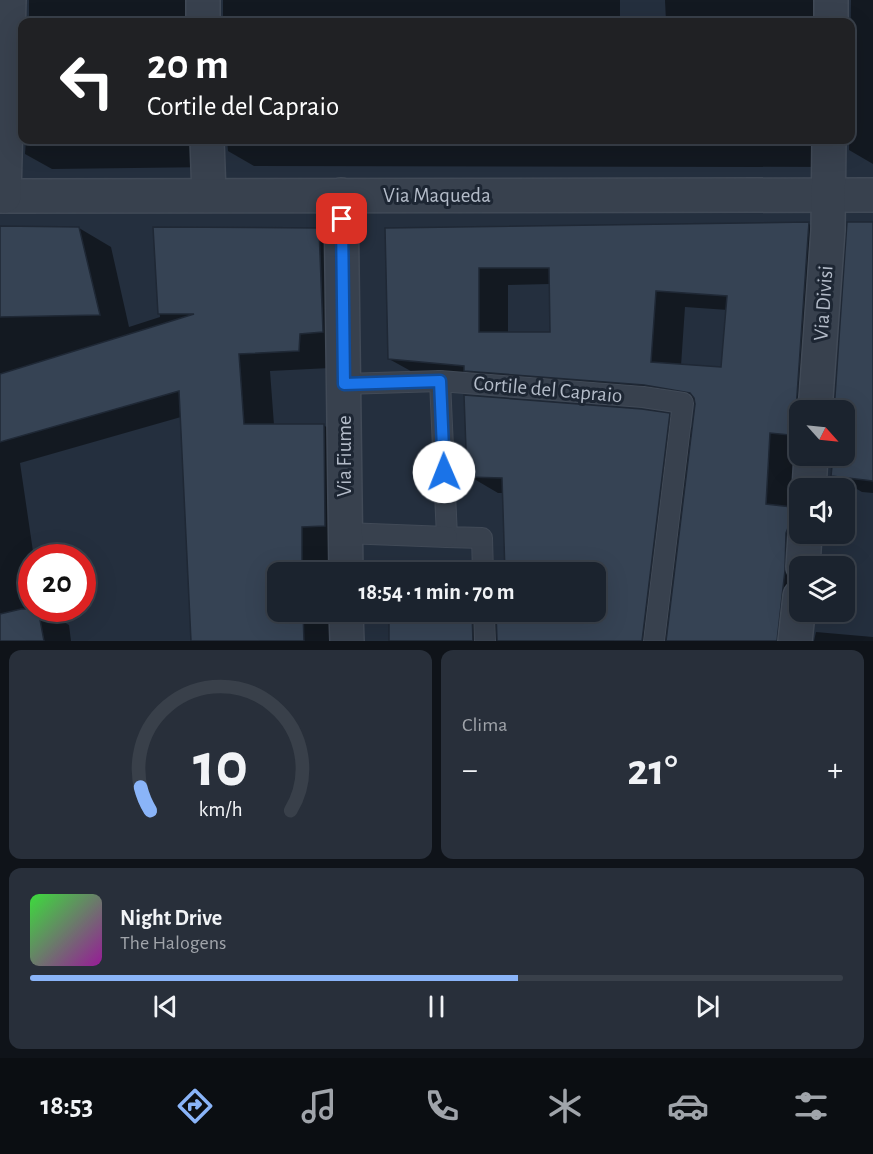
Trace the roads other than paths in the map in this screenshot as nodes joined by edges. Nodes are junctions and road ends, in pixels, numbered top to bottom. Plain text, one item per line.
1 (9, 0) edge
2 (203, 0) edge
3 (831, 0) edge
4 (203, 18) edge
5 (831, 18) edge
6 (207, 144) edge
7 (829, 144) edge
8 (209, 195) junction
9 (341, 195) junction
10 (827, 195) junction
11 (873, 195) edge
12 (2, 196) edge
13 (440, 381) junction
14 (344, 384) junction
15 (816, 400) edge
16 (345, 532) junction
17 (447, 537) junction
18 (346, 562) edge
19 (483, 562) edge
20 (346, 622) edge
21 (484, 622) edge
22 (797, 622) edge
23 (346, 641) edge
24 (485, 641) edge
25 (654, 641) edge
26 (795, 641) edge

1 - 12 street
2 - 4 street
3 - 5 street
6 - 8 street
7 - 10 street, Via Divisi
8 - 9 street, Via Maqueda
8 - 12 street, Via Maqueda
9 - 10 street, Via Maqueda
9 - 14 street, Via Fiume
10 - 11 street, Via Maqueda
10 - 15 street, Via Divisi
13 - 14 lane, Cortile del Capraio
13 - 17 lane
13 - 25 lane, Cortile del Capraio
14 - 16 street, Via Fiume
16 - 17 lane
16 - 18 street, Via Fiume
17 - 19 lane
20 - 23 street
21 - 24 lane
22 - 26 street

